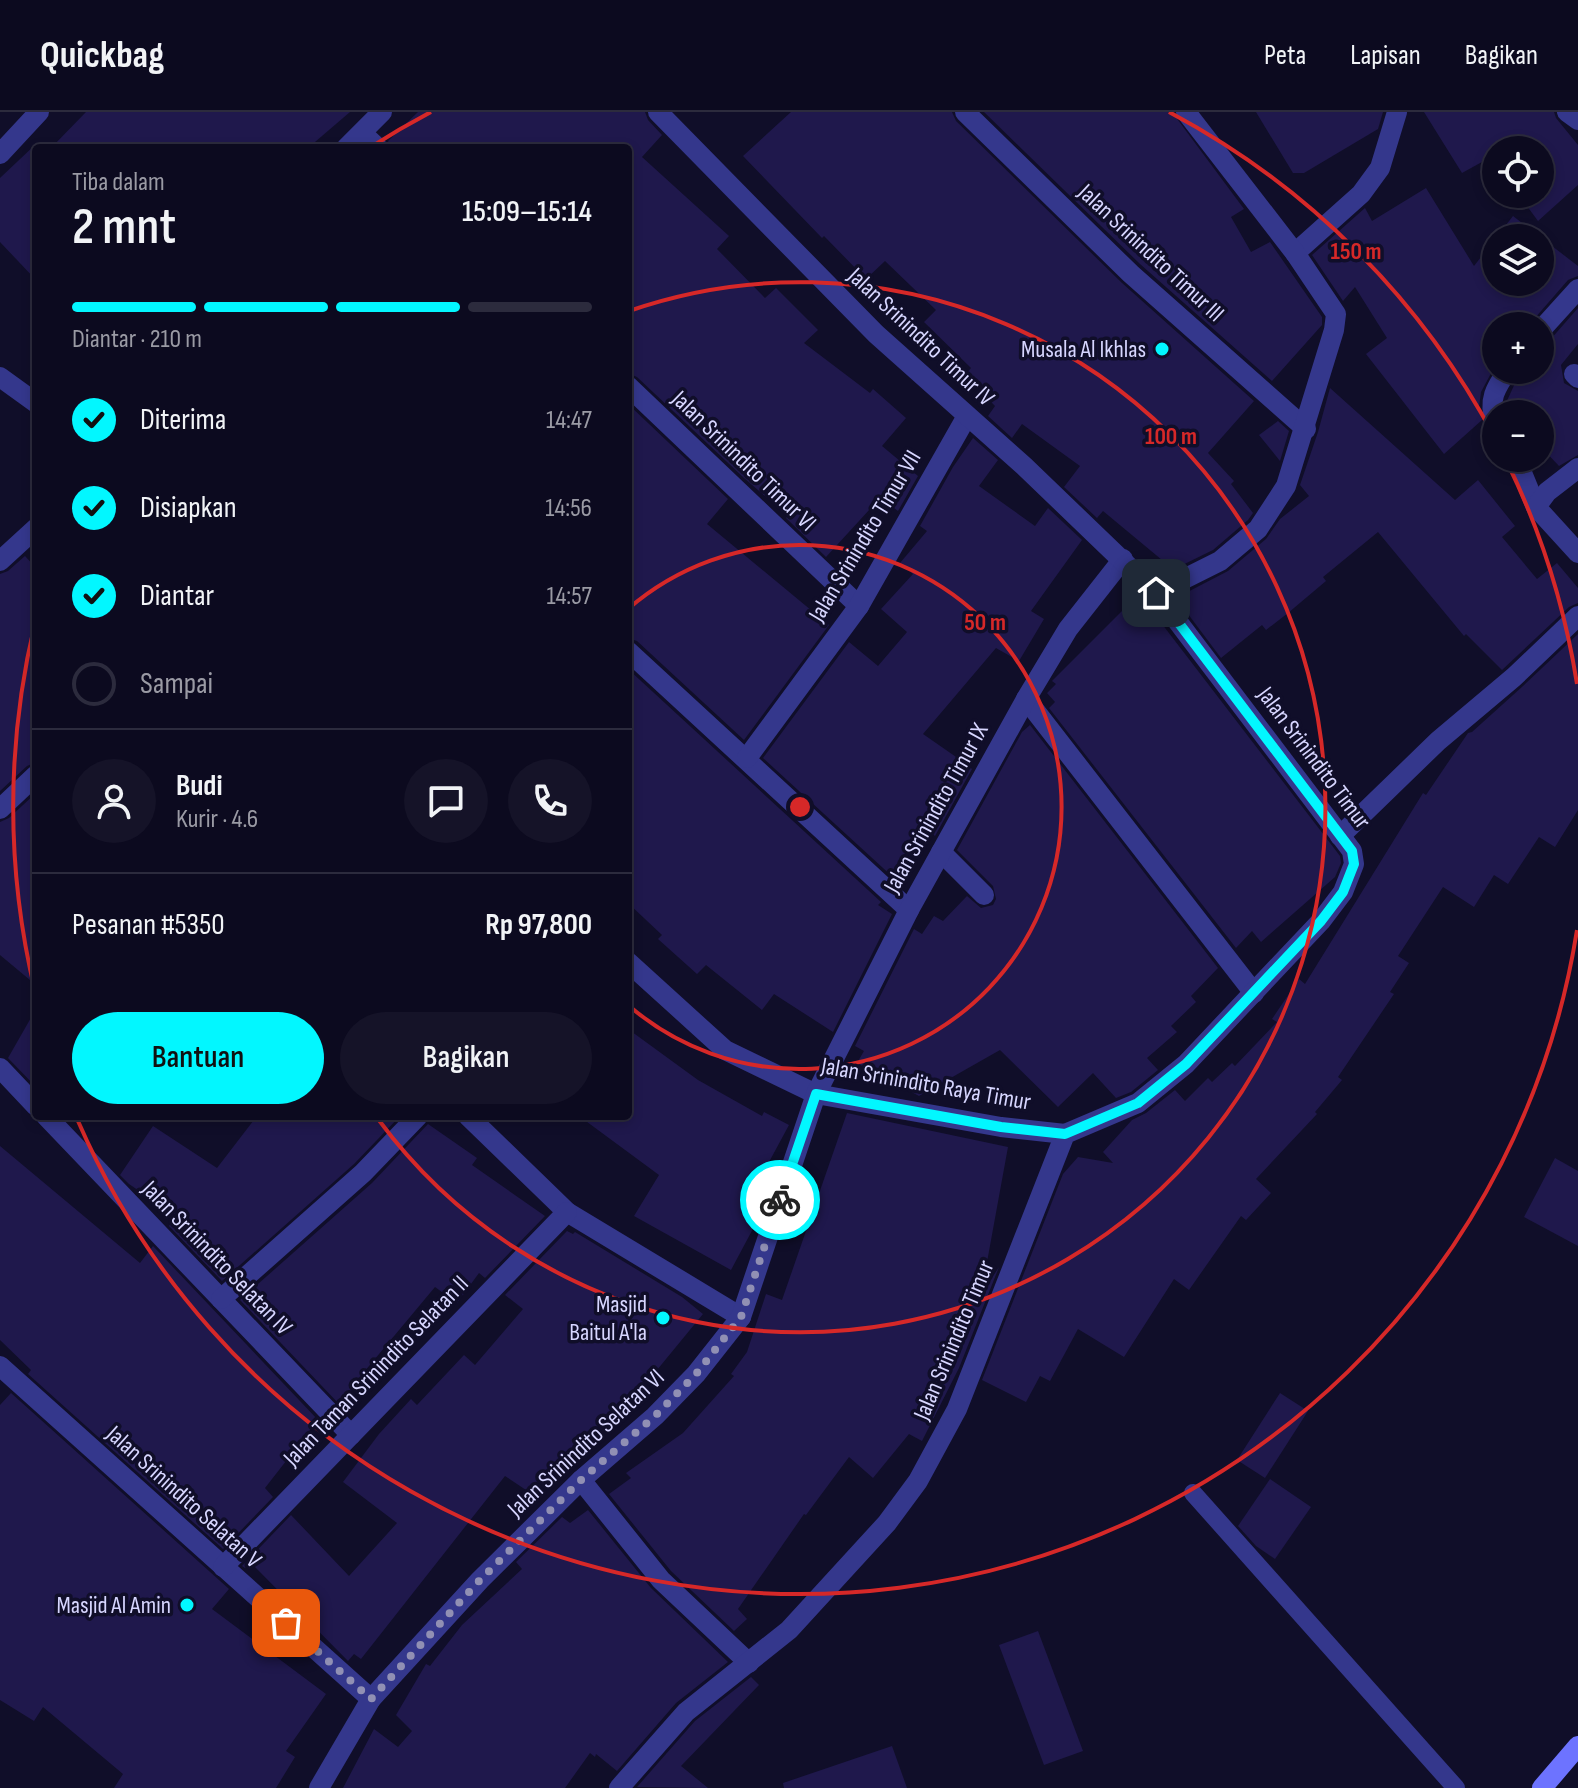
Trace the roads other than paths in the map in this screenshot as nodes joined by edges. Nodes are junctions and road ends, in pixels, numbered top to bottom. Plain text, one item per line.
1 (39, 112) edge
2 (382, 112) edge
3 (658, 112) edge
4 (965, 112) edge
5 (1186, 112) edge
6 (1397, 112) edge
7 (1567, 112) edge
8 (1578, 120) edge
9 (362, 133) junction
10 (350, 144) edge
11 (374, 144) edge
12 (2, 146) edge
13 (1295, 253) junction
14 (1578, 289) edge
15 (1554, 316) edge
16 (0, 377) edge
17 (632, 390) edge
18 (32, 400) edge
19 (967, 416) junction
20 (1306, 429) junction
21 (1578, 468) edge
22 (1522, 472) edge
23 (1536, 507) junction
24 (32, 532) edge
25 (1578, 553) edge
26 (1123, 559) junction
27 (0, 561) edge
28 (1156, 593) junction
29 (859, 606) junction
30 (1578, 616) edge
31 (632, 655) edge
32 (1026, 699) junction
33 (747, 758) junction
34 (32, 779) edge
35 (0, 809) edge
36 (1340, 836) junction
37 (941, 852) junction
38 (984, 895) dead end
39 (909, 910) junction
40 (632, 966) edge
41 (1254, 993) junction
42 (0, 1068) edge
43 (816, 1094) junction
44 (32, 1102) edge
45 (50, 1120) edge
46 (414, 1120) edge
47 (472, 1120) edge
48 (1065, 1134) junction
49 (567, 1212) junction
50 (221, 1299) junction
51 (741, 1317) junction
52 (0, 1366) edge
53 (351, 1435) junction
54 (581, 1480) junction
55 (1193, 1493) dead end
56 (223, 1567) junction
57 (749, 1663) junction
58 (371, 1699) junction
59 (1578, 1746) edge
60 (319, 1788) edge
61 (619, 1788) edge
62 (1456, 1788) edge
63 (1542, 1788) edge

1 - 12 street
2 - 9 street
3 - 19 street, Jalan Srinindito Timur IV
4 - 20 street, Jalan Srinindito Timur III
5 - 13 street
6 - 13 street
7 - 8 street
9 - 10 street
9 - 11 street
13 - 20 street
14 - 15 street
16 - 18 street
17 - 29 street, Jalan Srinindito Timur VI
19 - 26 street, Jalan Srinindito Timur IV
19 - 29 street, Jalan Srinindito Timur VII
20 - 28 street
21 - 23 street
22 - 23 street
23 - 25 street
24 - 27 street
26 - 28 street, Jalan Srinindito Timur IV
26 - 32 street, Jalan Srinindito Timur IX
28 - 36 street, Jalan Srinindito Timur
29 - 33 street, Jalan Srinindito Timur VII
30 - 36 street
31 - 33 street
32 - 37 street, Jalan Srinindito Timur IX
32 - 41 street
33 - 39 street
34 - 35 street
36 - 41 street, Jalan Srinindito Timur
37 - 38 street
37 - 39 street, Jalan Srinindito Timur IX
39 - 43 street, Jalan Srinindito Timur IX
40 - 43 street, Jalan Srinindito Raya Timur
41 - 48 street, Jalan Srinindito Timur
42 - 44 street
43 - 48 street, Jalan Srinindito Raya Timur
43 - 51 street, Jalan Srinindito Selatan VI
45 - 50 street, Jalan Srinindito Selatan IV
46 - 50 street
47 - 49 street
48 - 57 street, Jalan Srinindito Timur
49 - 51 street
49 - 53 street, Jalan Taman Srinindito Selatan II
50 - 53 street, Jalan Srinindito Selatan IV
51 - 54 street, Jalan Srinindito Selatan VI
52 - 56 street, Jalan Srinindito Selatan V
53 - 56 street, Jalan Taman Srinindito Selatan II
54 - 57 street
54 - 58 street, Jalan Srinindito Selatan VI
55 - 62 lane
56 - 58 street, Jalan Srinindito Selatan V
57 - 61 street, Jalan Srinindito Timur
58 - 60 street, Jalan Srinindito Selatan VI
59 - 63 main road

